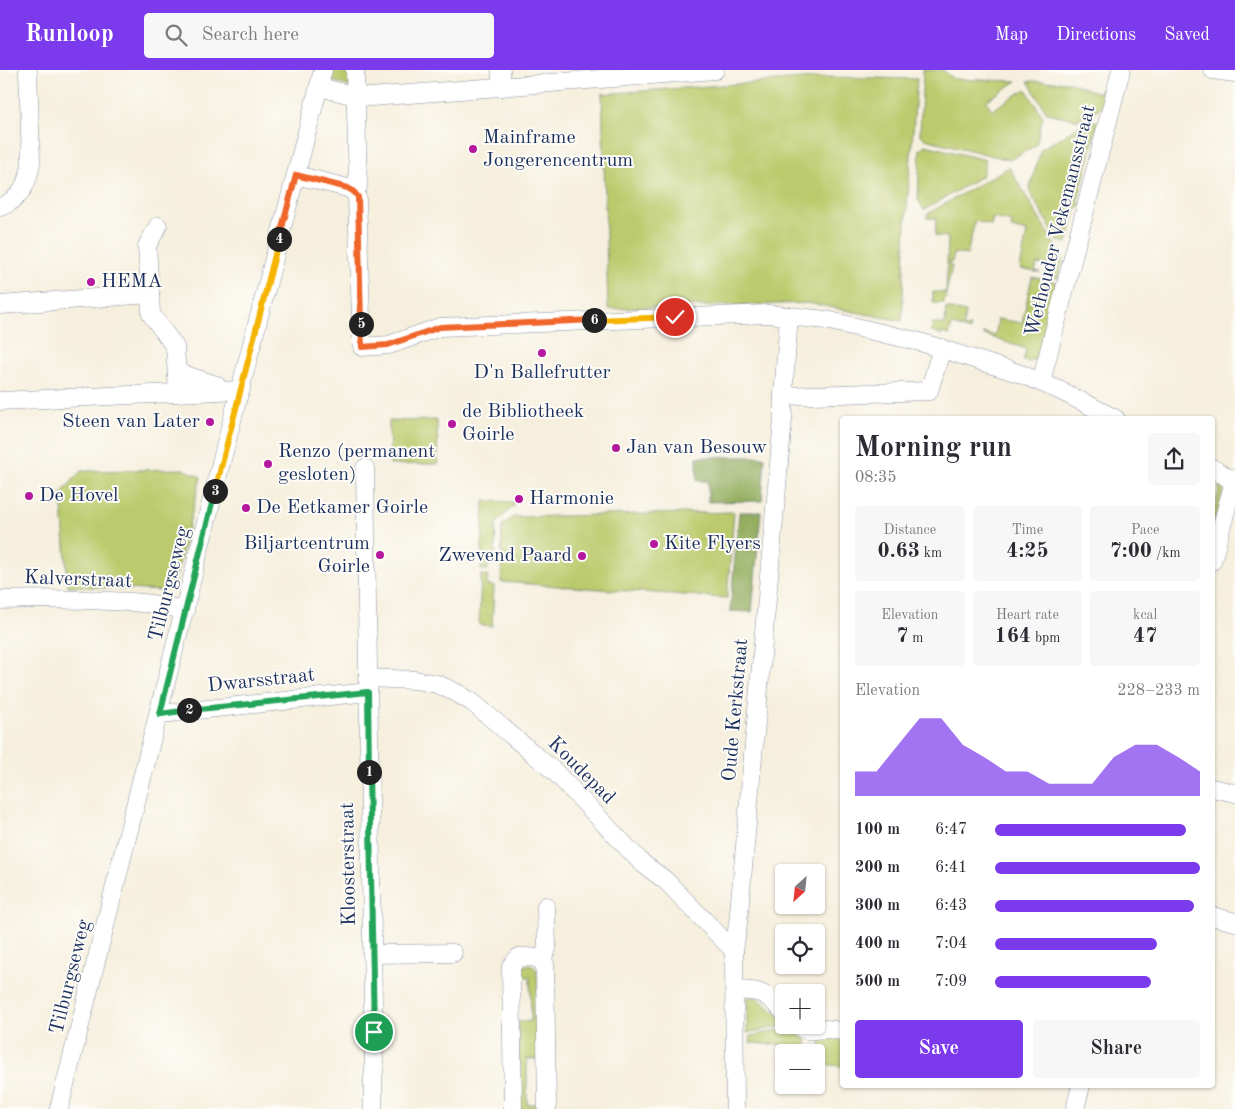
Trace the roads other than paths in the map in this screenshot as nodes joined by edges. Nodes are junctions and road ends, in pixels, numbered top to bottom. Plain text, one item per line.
1 (28, 70) edge
2 (355, 70) edge
3 (715, 70) edge
4 (1121, 70) edge
5 (1213, 70) edge
6 (1235, 74) edge
7 (321, 78) edge
8 (501, 78) edge
9 (356, 96) junction
10 (296, 175) junction
11 (354, 192) junction
12 (0, 207) edge
13 (158, 226) dead end
14 (150, 294) junction
15 (0, 304) edge
16 (789, 316) junction
17 (942, 348) junction
18 (177, 372) junction
19 (1042, 382) junction
20 (216, 390) junction
21 (241, 390) junction
22 (178, 392) junction
23 (783, 396) junction
24 (0, 401) edge
25 (1110, 416) edge
26 (364, 468) dead end
27 (1215, 470) edge
28 (1235, 480) edge
29 (1215, 550) edge
30 (0, 600) edge
31 (185, 611) junction
32 (368, 685) junction
33 (160, 714) junction
34 (1215, 789) edge
35 (1235, 794) edge
36 (546, 906) dead end
37 (1215, 917) edge
38 (1235, 922) edge
39 (734, 952) junction
40 (372, 954) junction
41 (453, 954) dead end
42 (542, 960) junction
43 (735, 990) junction
44 (775, 1003) edge
45 (825, 1029) edge
46 (840, 1031) edge
47 (1081, 1088) edge
48 (59, 1109) edge
49 (373, 1109) edge
50 (513, 1109) edge
51 (547, 1109) edge
52 (735, 1109) edge
53 (1076, 1109) edge

1 - 12 street
2 - 9 street
3 - 8 street
4 - 19 street, Wethouder Vekemansstraat
5 - 6 street
7 - 9 street
7 - 10 street, Tilburgseweg
8 - 9 street
9 - 11 street
10 - 11 street
10 - 21 street, Tilburgseweg
11 - 16 street
13 - 14 street
14 - 15 street
14 - 18 street
16 - 17 street
16 - 23 street, Oude Kerkstraat
17 - 19 street
17 - 23 street
18 - 20 street
18 - 22 street
19 - 25 street
20 - 21 street
20 - 22 street
21 - 31 street, Tilburgseweg
22 - 24 street
23 - 39 street, Oude Kerkstraat
26 - 32 street, Kloosterstraat
27 - 28 street
28 - 29 street
30 - 31 street, Kalverstraat
31 - 33 street, Tilburgseweg
32 - 33 street, Dwarsstraat
32 - 39 street, Koudepad
32 - 40 street, Kloosterstraat
33 - 48 street, Tilburgseweg
34 - 35 street
36 - 42 street
37 - 38 street
39 - 43 street, Oude Kerkstraat
40 - 41 street
40 - 49 street, Kloosterstraat
42 - 50 street
42 - 51 street
43 - 44 street
43 - 52 street, Oude Kerkstraat
45 - 46 street
47 - 53 street

